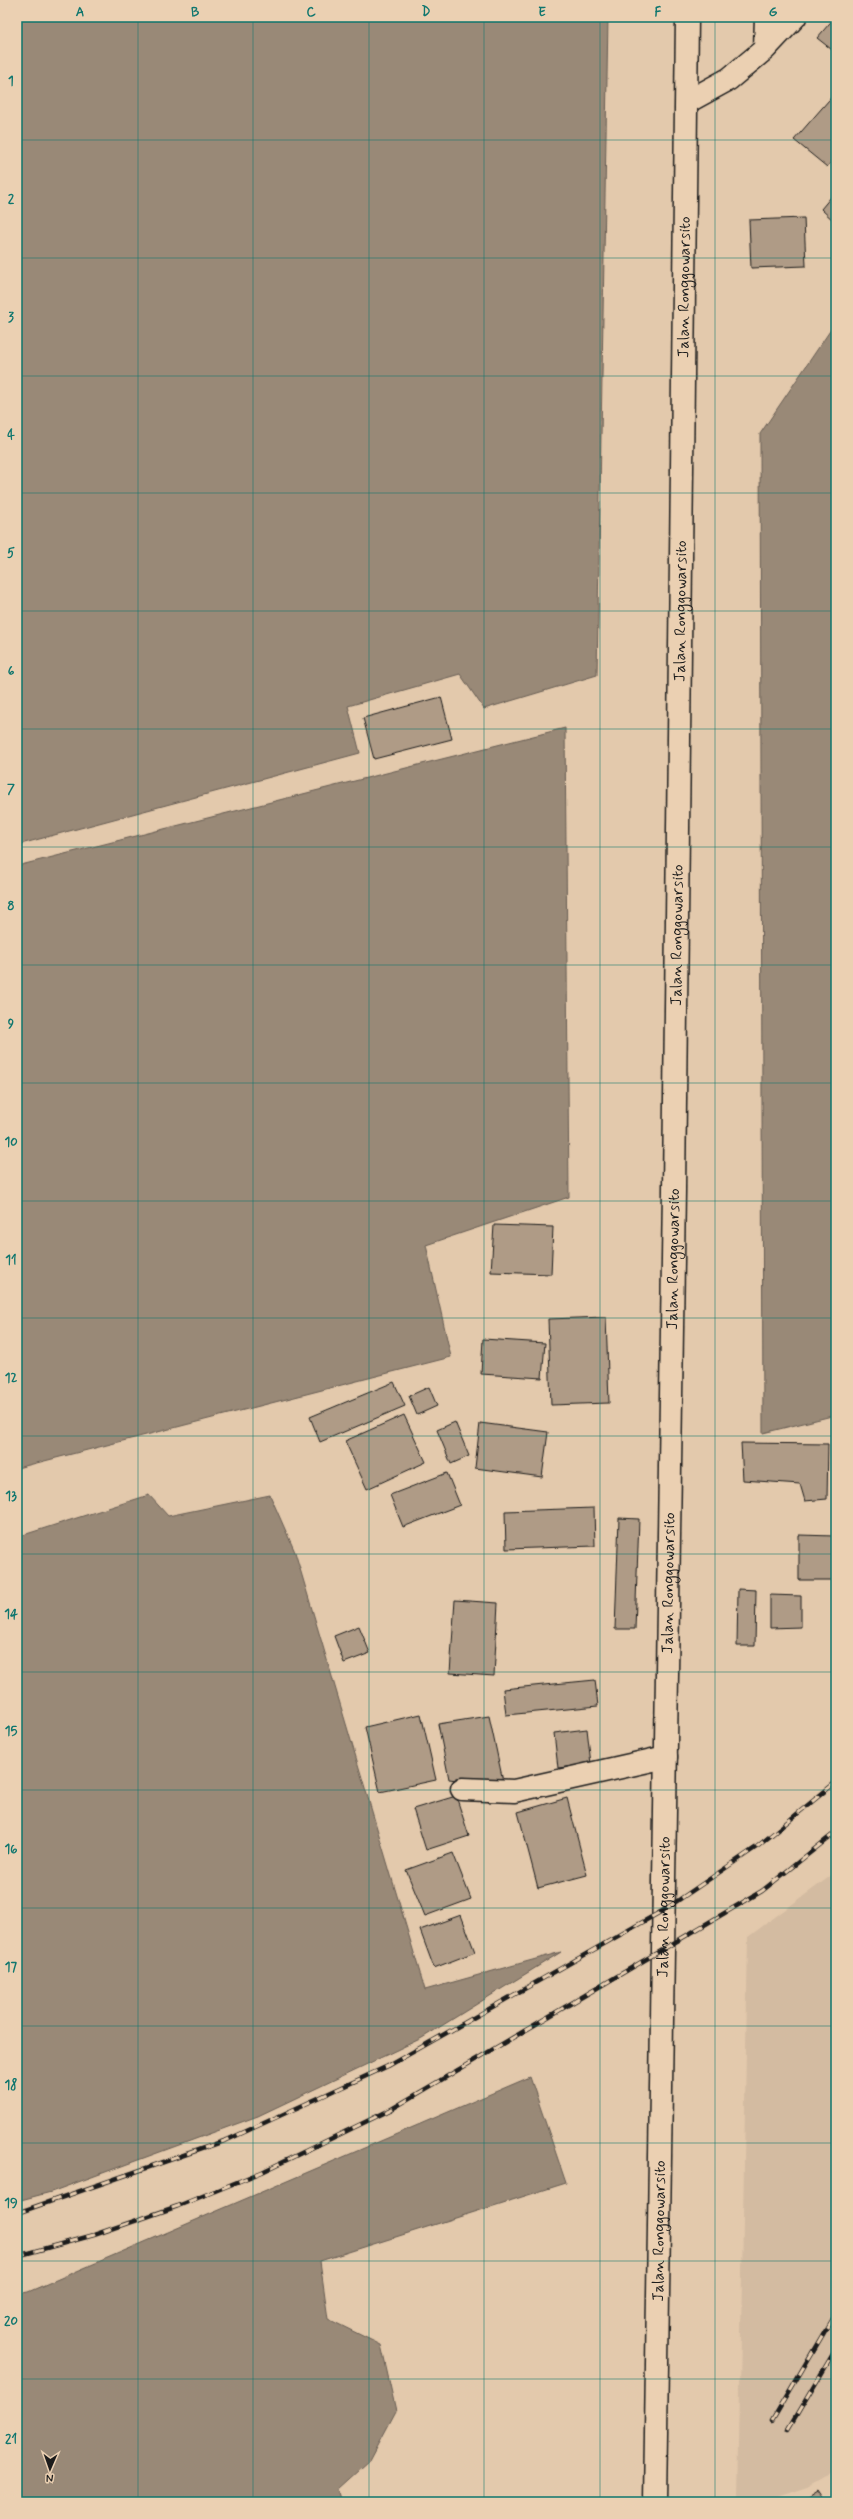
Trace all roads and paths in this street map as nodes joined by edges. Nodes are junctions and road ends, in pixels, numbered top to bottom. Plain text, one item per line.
1 (687, 17) edge
2 (766, 17) edge
3 (795, 17) edge
4 (765, 49) junction
5 (687, 102) junction
6 (666, 1757) junction
7 (462, 1789) dead end
8 (655, 2502) edge

1 - 5 main road, Jalan Ronggowarsito
2 - 4 main road
3 - 4 main road
4 - 5 main road
5 - 6 main road, Jalan Ronggowarsito
6 - 7 main road
6 - 8 main road, Jalan Ronggowarsito

